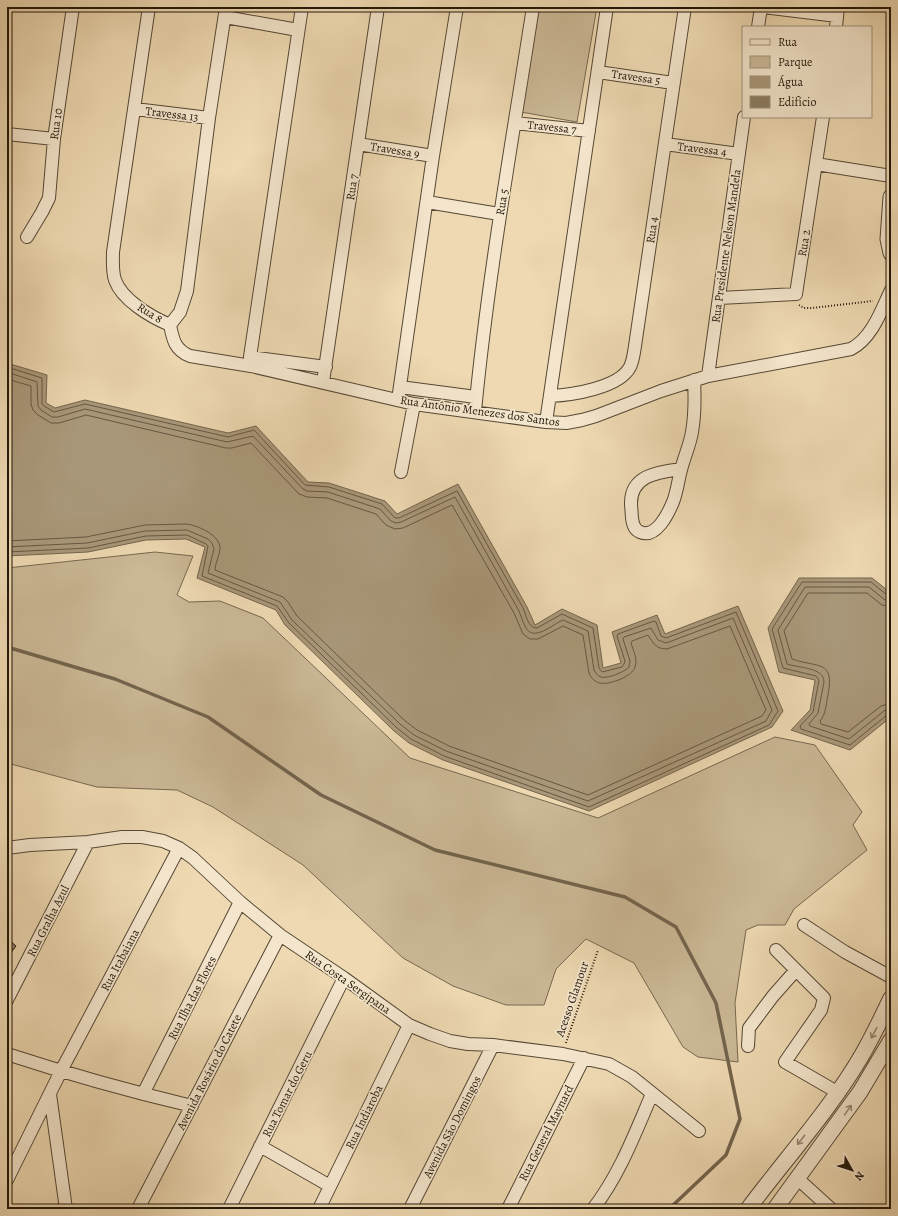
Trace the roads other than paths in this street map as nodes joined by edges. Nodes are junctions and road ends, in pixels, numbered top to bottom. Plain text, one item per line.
1 (73, 7) edge
2 (149, 7) edge
3 (302, 7) edge
4 (378, 7) edge
5 (457, 7) edge
6 (532, 7) edge
7 (607, 7) edge
8 (685, 7) edge
9 (762, 7) edge
10 (225, 12) edge
11 (837, 17) edge
12 (758, 26) edge
13 (298, 30) junction
14 (598, 72) junction
15 (673, 83) junction
16 (134, 109) junction
17 (209, 118) junction
18 (744, 118) edge
19 (823, 118) edge
20 (515, 123) junction
21 (589, 131) junction
22 (7, 134) edge
23 (54, 139) junction
24 (358, 144) junction
25 (665, 144) junction
26 (739, 154) junction
27 (433, 156) junction
28 (816, 164) junction
29 (891, 176) edge
30 (891, 197) edge
31 (427, 202) junction
32 (499, 214) junction
33 (27, 237) dead end
34 (891, 253) edge
35 (889, 295) edge
36 (719, 298) junction
37 (170, 324) junction
38 (251, 361) junction
39 (326, 367) junction
40 (708, 376) junction
41 (694, 380) junction
42 (323, 382) junction
43 (400, 387) junction
44 (550, 396) junction
45 (476, 398) junction
46 (398, 400) junction
47 (414, 404) junction
48 (475, 411) junction
49 (546, 422) junction
50 (681, 469) junction
51 (401, 472) dead end
52 (88, 842) junction
53 (7, 848) edge
54 (179, 848) junction
55 (240, 902) junction
56 (804, 925) dead end
57 (280, 935) junction
58 (776, 950) dead end
59 (796, 970) junction
60 (891, 977) edge
61 (344, 978) junction
62 (891, 998) edge
63 (7, 1000) edge
64 (409, 1025) junction
65 (891, 1040) edge
66 (493, 1044) junction
67 (748, 1046) dead end
68 (7, 1054) edge
69 (584, 1058) junction
70 (61, 1071) junction
71 (837, 1092) junction
72 (50, 1094) junction
73 (143, 1094) junction
74 (652, 1094) junction
75 (192, 1106) junction
76 (699, 1131) dead end
77 (260, 1146) junction
78 (798, 1179) junction
79 (7, 1180) edge
80 (330, 1186) junction
81 (66, 1209) edge
82 (138, 1209) edge
83 (229, 1209) edge
84 (319, 1209) edge
85 (410, 1209) edge
86 (508, 1209) edge
87 (593, 1209) edge
88 (748, 1209) edge
89 (775, 1209) edge
90 (831, 1209) edge

1 - 23 street, Rua 10
2 - 16 street, Rua 8
3 - 13 street
4 - 24 street, Rua 7
5 - 27 street
6 - 20 street, Rua 5
7 - 14 street
8 - 15 street, Rua 4
9 - 11 street
9 - 12 street
10 - 13 street
10 - 17 street, Rua 8
13 - 38 street
14 - 15 street, Travessa 5
14 - 21 street
15 - 25 street, Rua 4
16 - 17 street, Travessa 13
16 - 37 street, Rua 8
17 - 37 street, Rua 8
18 - 26 street, Rua Presidente Nelson Mandela
19 - 28 street, Rua 2
20 - 21 street, Travessa 7
20 - 32 street, Rua 5
21 - 44 street
22 - 23 street
23 - 33 street, Rua 10
24 - 27 street, Travessa 9
24 - 39 street, Rua 7
25 - 26 street, Travessa 4
25 - 44 street, Rua 4
26 - 36 street, Rua Presidente Nelson Mandela
27 - 31 street
28 - 29 street
28 - 36 street, Rua 2
30 - 34 street
31 - 32 street
31 - 43 street
32 - 45 street, Rua 5
35 - 40 street, Rua Antônio Menezes dos Santos
36 - 40 street, Rua Presidente Nelson Mandela
37 - 38 street, Rua Antônio Menezes dos Santos
38 - 39 street
38 - 42 street, Rua Antônio Menezes dos Santos
39 - 42 street, Rua 7
40 - 41 street, Rua Antônio Menezes dos Santos
41 - 49 street, Rua Antônio Menezes dos Santos
41 - 50 street
42 - 46 street, Rua Antônio Menezes dos Santos
43 - 45 street
43 - 46 street
44 - 49 street
45 - 48 street, Rua 5
46 - 47 street, Rua Antônio Menezes dos Santos
47 - 48 street, Rua Antônio Menezes dos Santos
47 - 51 street
48 - 49 street, Rua Antônio Menezes dos Santos
50 - 50 street
52 - 53 street, Rua Costa Sergipana
52 - 54 street, Rua Costa Sergipana
52 - 63 street, Rua Gralha Azul
54 - 55 street, Rua Costa Sergipana
54 - 70 street, Rua Itabaiana
55 - 57 street, Rua Costa Sergipana
55 - 73 street, Rua Ilha das Flores
56 - 60 street
57 - 61 street, Rua Costa Sergipana
57 - 75 street, Avenida Rosário do Catete
58 - 59 street
59 - 67 street
59 - 71 street
61 - 64 street, Rua Costa Sergipana
61 - 77 street, Rua Tomar do Geru
62 -> 71 street
64 - 66 street, Rua Costa Sergipana
64 - 80 street, Rua Indiaroba
78 -> 65 street
66 - 69 street, Rua Costa Sergipana
66 - 85 street, Avenida São Domingos
68 - 70 street
69 - 74 street, Rua Costa Sergipana
69 - 86 street, Rua General Maynard
70 - 72 street, Rua Itabaiana
70 - 73 street
71 -> 88 street
72 - 79 street, Rua Itabaiana
72 - 81 street
73 - 75 street
74 - 76 street, Rua Costa Sergipana
74 - 87 street
75 - 82 street, Avenida Rosário do Catete
77 - 80 street
77 - 83 street, Rua Tomar do Geru
78 - 89 street
78 - 90 street
80 - 84 street, Rua Indiaroba

